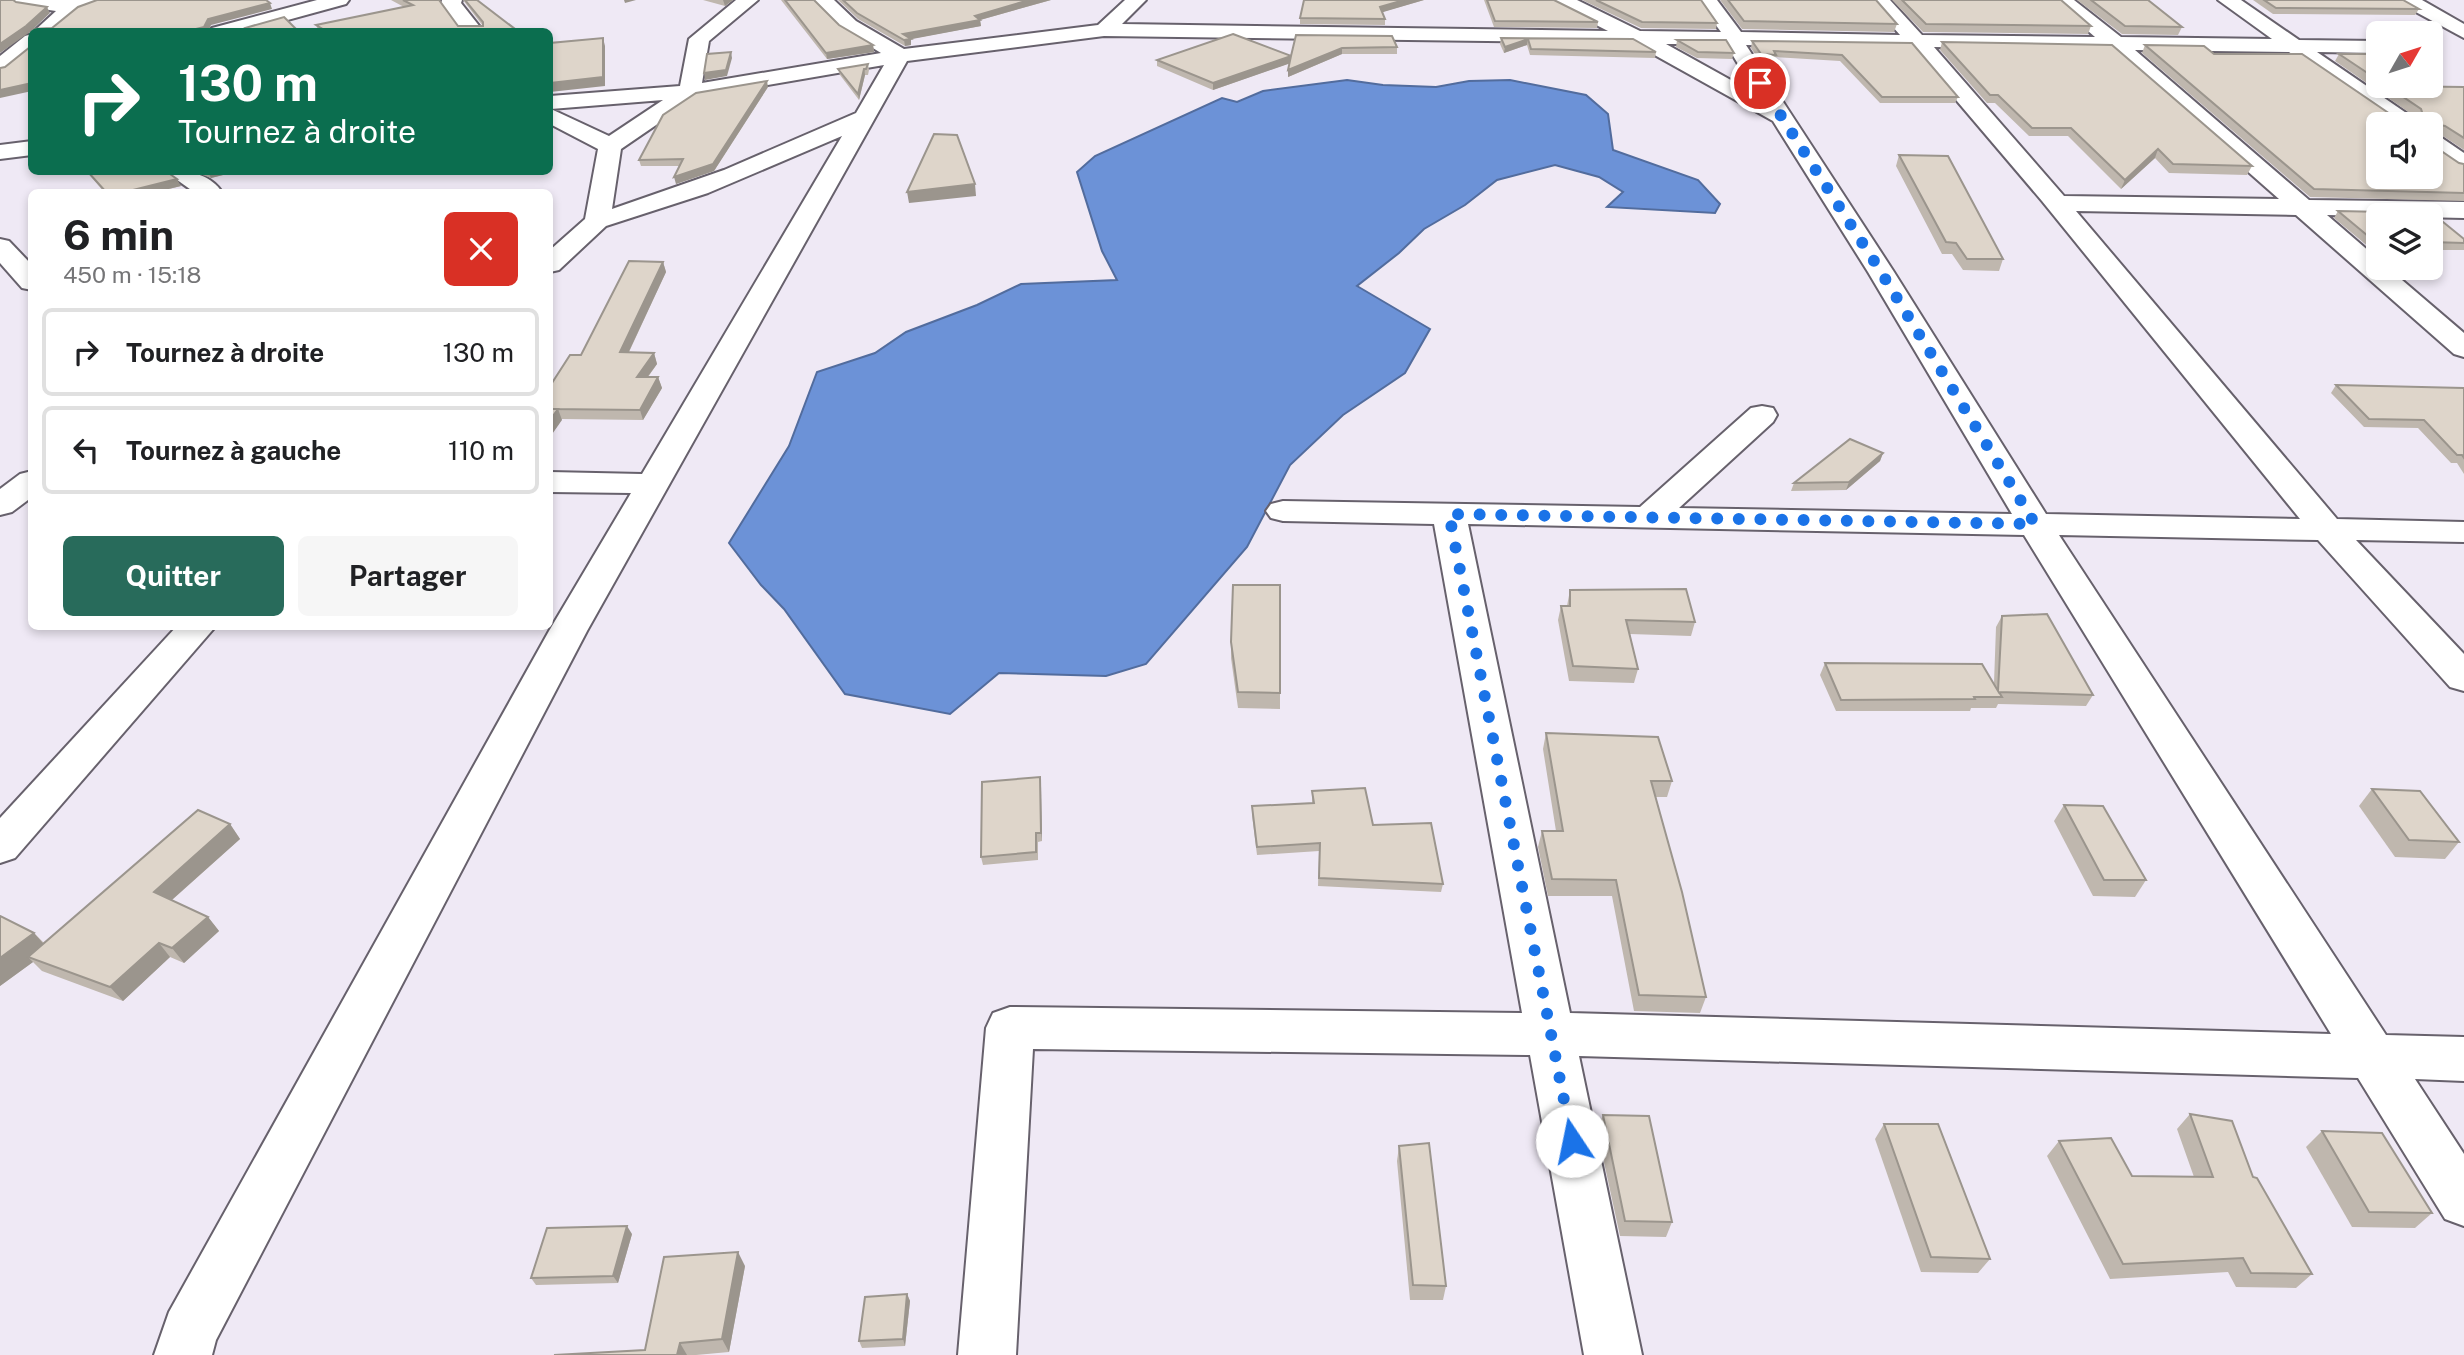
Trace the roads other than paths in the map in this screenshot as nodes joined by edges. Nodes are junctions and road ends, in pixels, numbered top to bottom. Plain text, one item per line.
1 (21, 0) edge
2 (339, 0) edge
3 (452, 0) edge
4 (748, 0) edge
5 (823, 0) edge
6 (1136, 0) edge
7 (1562, 0) edge
8 (1707, 0) edge
9 (1879, 0) edge
10 (2062, 0) edge
11 (2228, 0) edge
12 (2408, 0) edge
13 (82, 3) edge
14 (47, 28) edge
15 (234, 28) edge
16 (471, 28) edge
17 (1104, 30) junction
18 (1633, 37) junction
19 (1735, 38) junction
20 (1918, 41) junction
21 (28, 43) edge
22 (2115, 43) junction
23 (2460, 43) edge
24 (2294, 46) junction
25 (2366, 47) edge
26 (900, 56) junction
27 (0, 67) edge
28 (690, 92) junction
29 (553, 102) edge
30 (2390, 112) edge
31 (865, 117) junction
32 (553, 118) edge
33 (1784, 120) junction
34 (610, 146) junction
35 (28, 148) edge
36 (2443, 149) edge
37 (0, 152) edge
38 (2464, 164) edge
39 (183, 175) edge
40 (205, 189) edge
41 (2056, 203) junction
42 (2303, 207) junction
43 (2464, 210) edge
44 (597, 221) junction
45 (0, 247) edge
46 (553, 261) edge
47 (28, 278) edge
48 (2464, 348) edge
49 (1762, 415) dead end
50 (0, 470) edge
51 (28, 471) edge
52 (553, 482) edge
53 (28, 484) edge
54 (652, 484) junction
55 (0, 505) edge
56 (1283, 511) dead end
57 (1449, 514) junction
58 (1648, 518) junction
59 (2035, 524) junction
60 (2328, 529) junction
61 (2464, 531) edge
62 (194, 630) edge
63 (2464, 678) edge
64 (0, 846) edge
65 (1552, 1034) junction
66 (2372, 1057) junction
67 (2464, 1059) edge
68 (2464, 1201) edge
69 (183, 1355) edge
70 (987, 1355) edge
71 (1613, 1355) edge

1 - 13 street
2 - 15 street
3 - 16 street
4 - 28 street
5 - 26 street
6 - 17 street
7 - 18 street
8 - 19 street
9 - 20 street
10 - 22 street
11 - 24 street
12 - 23 street
13 - 14 street
17 - 18 street
17 - 26 street
18 - 19 street
18 - 33 street
19 - 20 street
19 - 33 street
20 - 22 street
20 - 41 street
21 - 27 street
22 - 24 street
22 - 42 street
24 - 25 street
24 - 30 street
26 - 28 street
26 - 31 street
28 - 29 street
28 - 34 street
31 - 44 street
31 - 54 street
32 - 34 street
33 - 59 street
34 - 44 street
35 - 37 street
36 - 38 street
39 - 40 street
41 - 42 street
41 - 60 street
42 - 43 street
42 - 48 street
44 - 46 street
45 - 47 street
49 - 58 street
50 - 51 street
52 - 54 street
53 - 55 street
54 - 69 street
56 - 57 street
57 - 58 street
57 - 65 street
58 - 59 street
59 - 60 street
59 - 66 street
60 - 61 street
60 - 63 street
62 - 64 street
65 - 66 street
65 - 70 street
65 - 71 street
66 - 67 street
66 - 68 street

